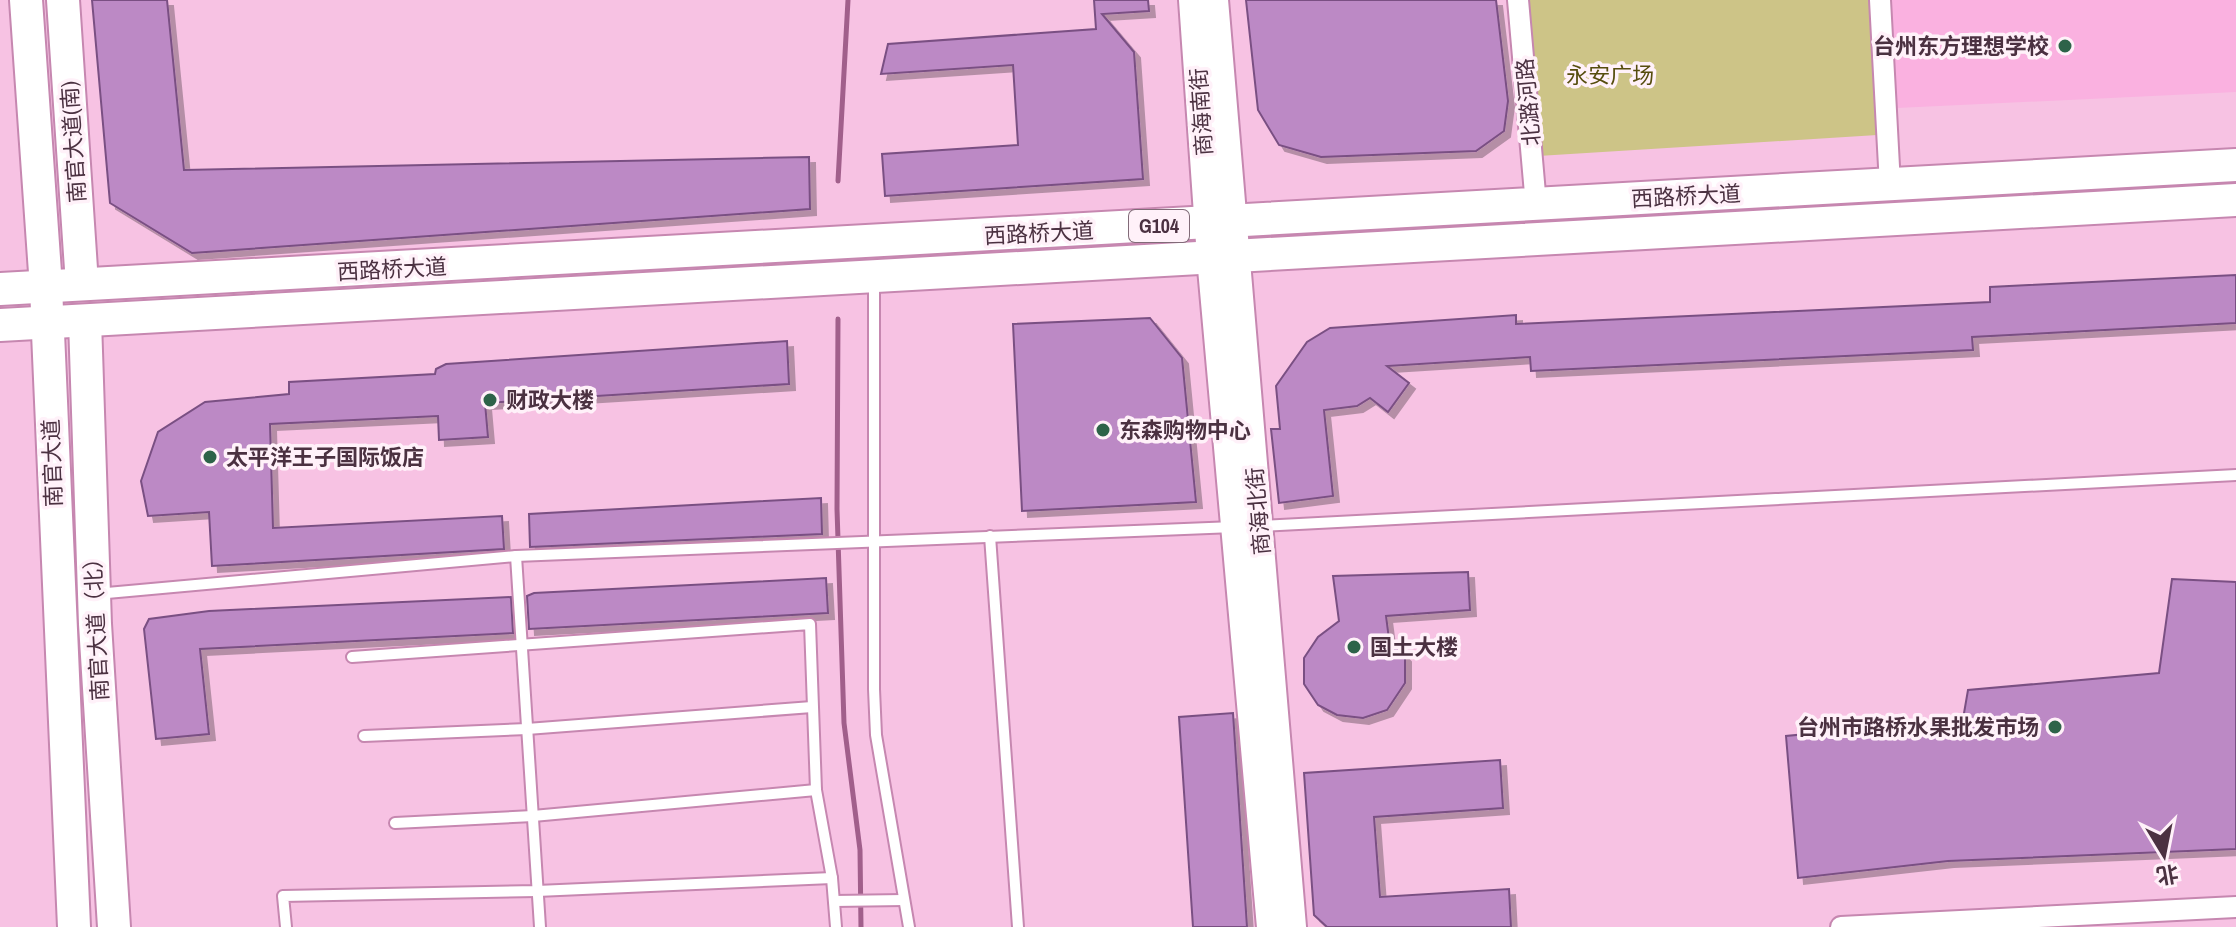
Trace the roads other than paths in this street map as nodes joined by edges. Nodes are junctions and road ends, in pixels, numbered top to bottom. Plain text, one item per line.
1 (26, 0) edge
2 (63, 0) edge
3 (1193, 0) edge
4 (1214, 0) edge
5 (1518, 0) edge
6 (1880, 0) edge
7 (2236, 165) edge
8 (1890, 185) junction
9 (2236, 200) edge
10 (1536, 205) junction
11 (1220, 222) junction
12 (1223, 256) junction
13 (874, 276) junction
14 (82, 284) junction
15 (46, 287) junction
16 (0, 289) edge
17 (85, 321) junction
18 (46, 323) junction
19 (0, 325) edge
20 (2236, 475) edge
21 (1248, 526) junction
22 (990, 536) junction
23 (876, 540) junction
24 (516, 556) junction
25 (94, 594) junction
26 (522, 645) junction
27 (352, 657) dead end
28 (812, 707) junction
29 (527, 729) junction
30 (364, 736) dead end
31 (816, 790) junction
32 (533, 816) junction
33 (395, 823) dead end
34 (832, 878) junction
35 (537, 891) junction
36 (904, 900) junction
37 (834, 901) junction
38 (2236, 907) edge
39 (2082, 921) edge
40 (1910, 925) edge
41 (74, 927) edge
42 (114, 927) edge
43 (286, 927) edge
44 (540, 927) edge
45 (836, 927) edge
46 (909, 927) edge
47 (1018, 927) edge
48 (1271, 927) edge
49 (1292, 927) edge
50 (1841, 927) edge

1 - 15 main road, 南官大道
2 - 14 main road, 南官大道(南)
3 - 11 main road, 商海南街
4 - 11 main road, 商海北街
5 - 10 street, 北潞河路
6 - 8 street
7 - 8 main road, 西路桥大道 / G104
8 - 10 main road, 西路桥大道 / G104
9 - 12 main road, 西路桥大道 / G104
10 - 11 main road, 西路桥大道 / G104
11 - 12 main road, 商海北街
11 - 14 main road, 西路桥大道 / G104
12 - 13 main road, 西路桥大道 / G104
12 - 21 main road, 商海北街
13 - 17 main road, 西路桥大道 / G104
13 - 23 lane
14 - 15 main road, G104
15 - 16 main road, G104
15 - 18 main road, 南官大道
17 - 18 main road, G104
17 - 25 main road, 南官大道（北）
18 - 19 main road, G104
18 - 41 main road, 南官大道
20 - 21 lane
21 - 22 lane
21 - 48 main road, 商海北街
21 - 49 main road, 商海北街
22 - 23 lane
22 - 47 lane
23 - 24 lane
23 - 36 lane
24 - 25 lane
24 - 26 lane
25 - 42 main road, 南官大道（北）
26 - 27 lane
26 - 28 lane
26 - 29 lane
28 - 29 lane
28 - 31 lane
29 - 30 lane
29 - 32 lane
31 - 32 lane
31 - 34 lane
32 - 33 lane
32 - 35 lane
34 - 35 lane
34 - 37 lane
35 - 43 lane
35 - 44 lane
36 - 37 lane
36 - 46 lane
37 - 45 lane
38 - 39 street
39 - 40 street
40 - 50 street

